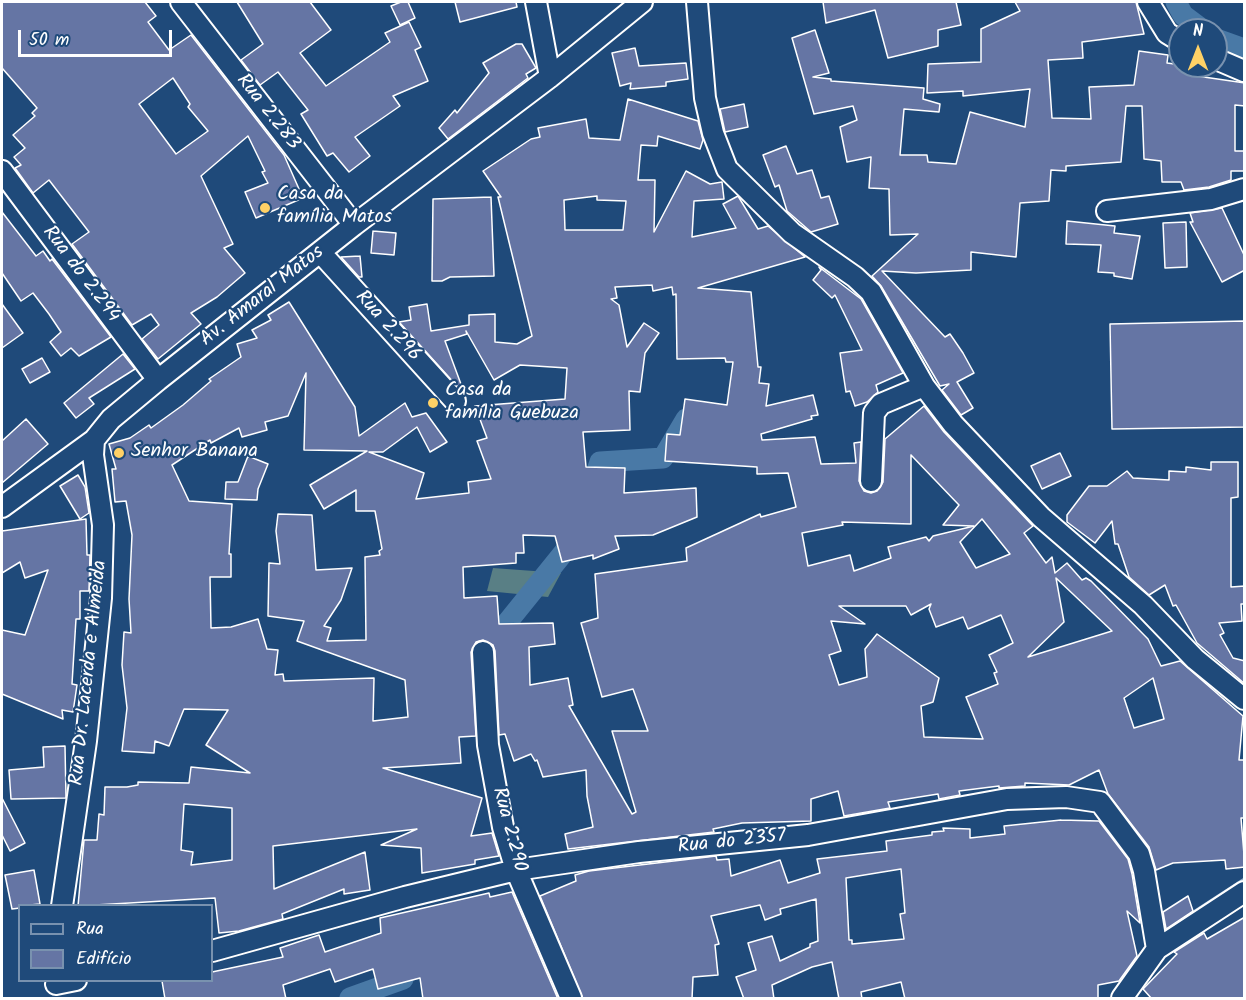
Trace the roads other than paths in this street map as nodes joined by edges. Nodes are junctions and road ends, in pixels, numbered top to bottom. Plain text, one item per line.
1 (181, 2) edge
2 (536, 2) edge
3 (642, 2) edge
4 (697, 2) edge
5 (1148, 2) edge
6 (1168, 34) edge
7 (1228, 64) edge
8 (1245, 70) edge
9 (550, 77) junction
10 (2, 171) edge
11 (1245, 189) edge
12 (1107, 210) dead end
13 (354, 225) junction
14 (320, 252) junction
15 (158, 380) junction
16 (924, 386) junction
17 (455, 401) dead end
18 (94, 440) junction
19 (871, 481) dead end
20 (2, 507) edge
21 (483, 652) dead end
22 (1245, 699) edge
23 (516, 870) junction
24 (1245, 892) edge
25 (62, 904) edge
26 (1157, 949) junction
27 (213, 951) edge
28 (73, 982) edge
29 (56, 988) edge
30 (571, 999) edge
31 (1122, 999) edge

1 - 13 street, Rua 2.283
2 - 9 street
3 - 9 street, Av. Amaral Matos
4 - 16 street
5 - 6 street
7 - 8 street
9 - 13 street, Av. Amaral Matos
10 - 15 street, Rua do 2.294
11 - 12 street
13 - 14 street, Av. Amaral Matos
14 - 15 street, Av. Amaral Matos
14 - 17 street, Rua 2.296
15 - 18 street, Av. Amaral Matos
16 - 19 street
16 - 22 street
18 - 20 street, Av. Amaral Matos
18 - 25 street, Rua Dr. Lacerda e Almeida
21 - 23 street, Rua 2.290
23 - 26 street, Rua do 2357
23 - 27 street, Rua do 2357
23 - 30 street, Rua 2.290
24 - 26 street
26 - 31 street
28 - 29 street

